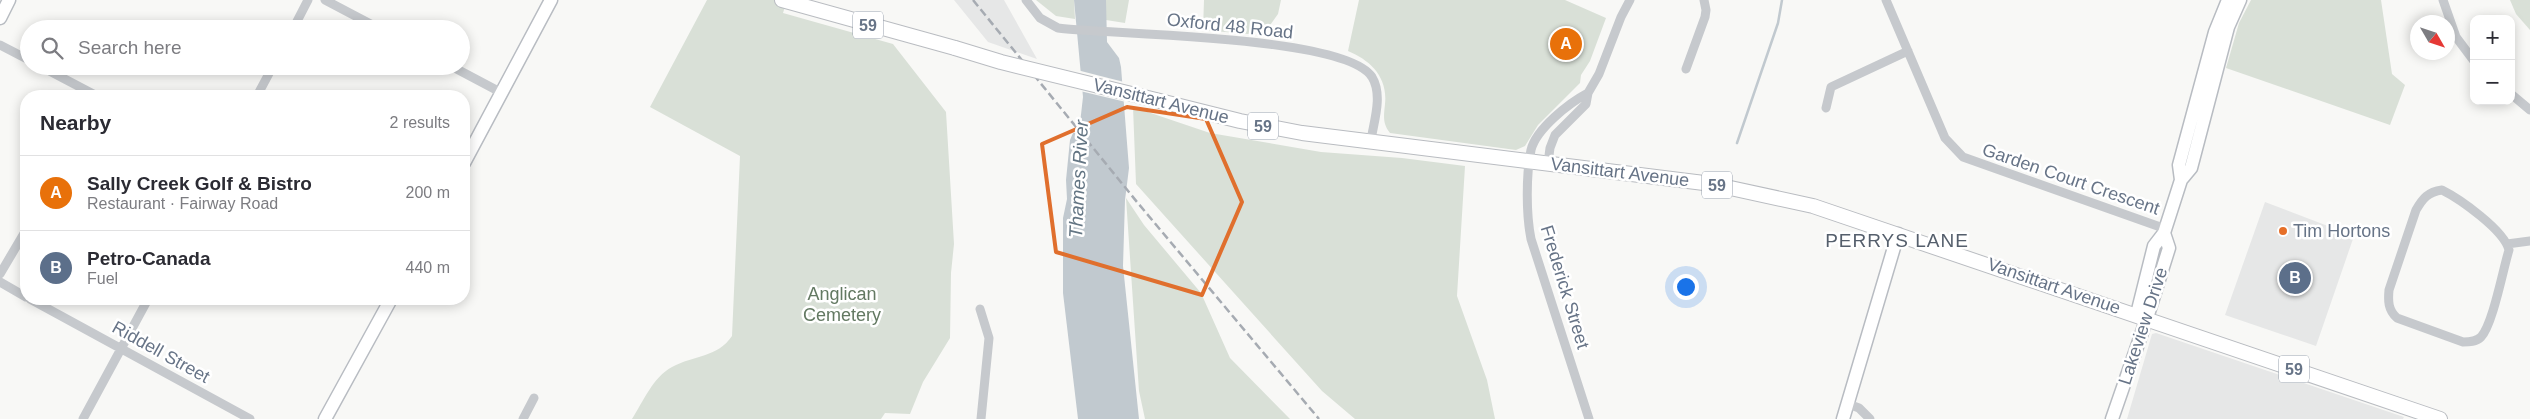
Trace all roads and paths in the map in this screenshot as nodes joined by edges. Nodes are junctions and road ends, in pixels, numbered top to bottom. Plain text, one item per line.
1 (9, 0) edge
2 (308, 0) edge
3 (325, 0) edge
4 (552, 0) edge
5 (782, 0) edge
6 (1026, 0) edge
7 (1630, 0) edge
8 (1704, 0) edge
9 (1886, 0) edge
10 (2228, 0) edge
11 (2240, 0) edge
12 (2442, 0) edge
13 (0, 18) edge
14 (297, 20) edge
15 (363, 20) edge
16 (0, 45) edge
17 (1908, 51) junction
18 (20, 55) edge
19 (2473, 60) edge
20 (1686, 69) dead end
21 (57, 75) edge
22 (268, 75) edge
23 (468, 75) edge
24 (86, 90) edge
25 (260, 90) edge
26 (502, 93) junction
27 (1588, 93) junction
28 (2515, 97) edge
29 (1826, 108) dead end
30 (2530, 110) edge
31 (1371, 140) junction
32 (470, 152) edge
33 (1531, 161) junction
34 (1548, 163) junction
35 (2181, 180) junction
36 (2165, 231) junction
37 (1898, 234) junction
38 (20, 240) edge
39 (2530, 241) edge
40 (2507, 244) junction
41 (0, 274) edge
42 (0, 282) edge
43 (20, 294) edge
44 (41, 305) edge
45 (145, 305) edge
46 (388, 305) edge
47 (980, 309) dead end
48 (2142, 316) junction
49 (121, 349) junction
50 (534, 398) dead end
51 (1848, 404) junction
52 (83, 419) edge
53 (250, 419) edge
54 (325, 419) edge
55 (523, 419) edge
56 (981, 419) edge
57 (1590, 419) edge
58 (1843, 419) edge
59 (1870, 419) edge
60 (2112, 419) edge
61 (2440, 419) edge

1 - 13 street
2 - 14 street
3 - 15 street
4 - 26 street
5 - 31 main road, Vansittart Avenue / 59, bridge
6 - 31 street, Oxford 48 Road
7 - 27 street
8 - 20 street
9 - 17 street, Garden Court Crescent
10 - 35 street, Lakeview Drive
11 - 35 street, Lakeview Drive
12 - 19 street
16 - 18 street
17 - 29 street
17 - 36 street, Garden Court Crescent
21 - 24 street
22 - 25 street
23 - 26 street
26 - 32 street
27 - 33 street, Frederick Street
27 - 34 street
28 - 30 street
31 - 33 main road, Vansittart Avenue / 59
33 - 34 main road, Vansittart Avenue / 59
33 - 57 street, Frederick Street
34 - 37 main road, Vansittart Avenue / 59
35 - 36 street, Lakeview Drive
36 - 48 street, Lakeview Drive
37 - 48 main road, Vansittart Avenue / 59
37 - 51 street
38 - 41 street
39 - 40 street
40 - 40 street
42 - 43 street
44 - 49 street, Riddell Street
45 - 49 street
46 - 54 street
47 - 56 street
48 - 60 street, Lakeview Drive
48 - 61 main road, Vansittart Avenue / 59
49 - 52 street
49 - 53 street, Riddell Street
50 - 55 street
51 - 58 street
51 - 59 street

